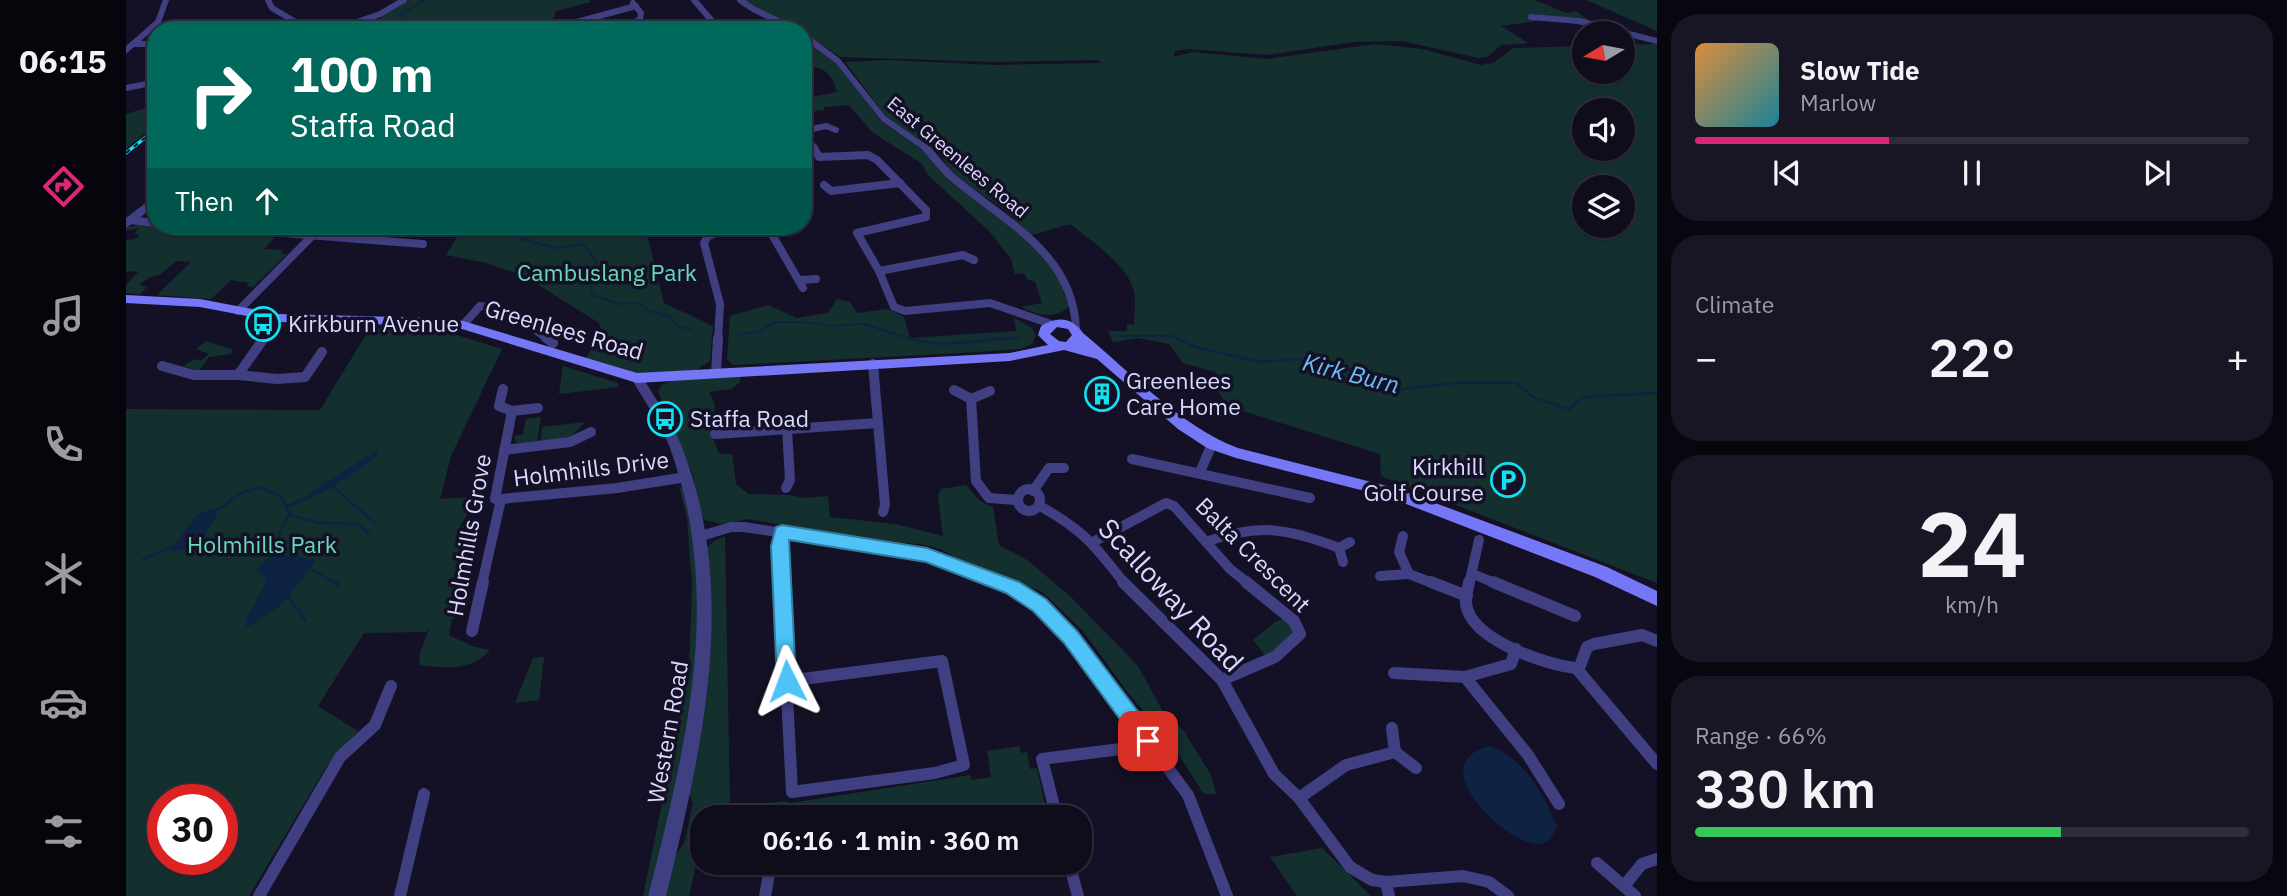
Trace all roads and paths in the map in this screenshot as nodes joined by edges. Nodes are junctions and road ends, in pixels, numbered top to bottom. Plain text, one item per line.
1 (166, 0) edge
2 (268, 0) edge
3 (404, 0) edge
4 (630, 0) edge
5 (694, 0) edge
6 (740, 0) edge
7 (636, 6) junction
8 (1531, 17) dead end
9 (158, 21) edge
10 (294, 21) edge
11 (358, 21) edge
12 (576, 21) edge
13 (637, 21) edge
14 (712, 21) edge
15 (782, 21) edge
16 (147, 32) edge
17 (1656, 41) edge
18 (812, 42) edge
19 (135, 44) junction
20 (147, 44) edge
21 (127, 49) edge
22 (147, 84) edge
23 (126, 88) edge
24 (812, 127) edge
25 (836, 130) dead end
26 (812, 146) edge
27 (900, 183) junction
28 (828, 191) dead end
29 (147, 207) edge
30 (128, 222) edge
31 (147, 223) edge
32 (301, 235) edge
33 (776, 235) edge
34 (313, 236) junction
35 (708, 236) edge
36 (423, 244) dead end
37 (974, 260) dead end
38 (879, 271) junction
39 (816, 279) dead end
40 (472, 297) dead end
41 (126, 299) edge
42 (480, 306) junction
43 (238, 311) junction
44 (1073, 313) junction
45 (278, 318) junction
46 (463, 325) junction
47 (1050, 329) junction
48 (1072, 339) junction
49 (553, 343) dead end
50 (323, 352) dead end
51 (1032, 353) junction
52 (873, 364) junction
53 (162, 366) dead end
54 (716, 373) junction
55 (238, 375) junction
56 (637, 378) junction
57 (503, 389) dead end
58 (954, 390) dead end
59 (990, 391) dead end
60 (971, 400) junction
61 (538, 408) dead end
62 (512, 411) junction
63 (878, 423) junction
64 (787, 429) junction
65 (591, 432) dead end
66 (715, 434) dead end
67 (1212, 444) junction
68 (505, 450) junction
69 (1044, 457) dead end
70 (1132, 459) dead end
71 (1049, 468) junction
72 (1064, 468) dead end
73 (1200, 472) junction
74 (686, 477) junction
75 (786, 488) dead end
76 (1033, 491) junction
77 (1310, 498) dead end
78 (500, 499) junction
79 (1016, 500) junction
80 (1040, 506) junction
81 (883, 512) dead end
82 (782, 532) junction
83 (701, 536) junction
84 (1403, 536) dead end
85 (1479, 540) dead end
86 (1093, 542) junction
87 (1206, 542) junction
88 (1350, 542) dead end
89 (1339, 548) junction
90 (1343, 562) dead end
91 (1473, 574) junction
92 (1409, 575) junction
93 (1380, 576) dead end
94 (1467, 597) junction
95 (1657, 599) edge
96 (1575, 616) dead end
97 (472, 631) dead end
98 (1657, 641) edge
99 (1516, 649) junction
100 (1576, 668) junction
101 (1394, 673) dead end
102 (1465, 677) junction
103 (1222, 680) junction
104 (787, 681) junction
105 (391, 686) dead end
106 (1392, 728) dead end
107 (1148, 741) junction
108 (1395, 752) junction
109 (1657, 764) edge
110 (1416, 768) dead end
111 (424, 794) dead end
112 (1299, 798) junction
113 (1559, 804) dead end
114 (1054, 805) edge
115 (1657, 859) edge
116 (1598, 863) dead end
117 (769, 875) edge
118 (1072, 875) edge
119 (1624, 886) junction
120 (1388, 889) edge
121 (1225, 892) edge
122 (259, 896) edge
123 (400, 896) edge
124 (657, 896) edge
125 (765, 896) edge
126 (1078, 896) edge
127 (1508, 896) edge
128 (1635, 896) edge

1 - 9 street
2 - 10 street
3 - 11 street
4 - 7 street
5 - 14 street
6 - 15 street
7 - 12 street
7 - 13 street
8 - 17 street
16 - 19 street
18 - 44 street, East Greenlees Road
19 - 20 street
19 - 21 street
22 - 23 street
24 - 25 street
26 - 27 street
27 - 28 street
27 - 38 street
29 - 30 street
30 - 31 street
32 - 34 street
33 - 39 street
34 - 36 street
34 - 43 street
35 - 54 street
37 - 38 street
38 - 47 street
40 - 42 street
41 - 43 main road, Greenlees Road
42 - 46 street
42 - 49 street
43 - 45 main road, Greenlees Road
44 - 47 street
44 - 48 street, East Greenlees Road
45 - 46 main road, Greenlees Road
45 - 55 street
46 - 56 main road, Greenlees Road
47 - 48 main road
47 - 48 main road
47 - 51 main road
48 - 51 main road, Greenlees Road
48 - 67 main road
50 - 55 street
51 - 52 main road, Greenlees Road
52 - 54 main road, Greenlees Road
52 - 63 street
53 - 55 street
54 - 56 main road, Greenlees Road
56 - 74 street, Western Road
57 - 62 street
58 - 60 street
59 - 60 street
60 - 79 street
61 - 62 street
62 - 68 street
63 - 64 street
63 - 81 street
64 - 66 street
64 - 75 street
65 - 68 street, Holmhills Grove
67 - 73 street
67 - 95 main road
68 - 78 street, Holmhills Grove
69 - 71 street
70 - 73 street
71 - 72 street
71 - 76 street
73 - 77 street
74 - 78 street, Holmhills Drive
74 - 83 street, Western Road
76 - 79 street
76 - 80 street
78 - 97 street, Holmhills Grove
79 - 80 street, Scalloway Road
80 - 86 street, Scalloway Road
82 - 83 street
82 - 104 street
82 - 107 street
83 - 124 street, Western Road
84 - 92 street
85 - 91 street
86 - 87 street, Balta Crescent
86 - 103 street, Scalloway Road
87 - 89 street
87 - 103 street, Balta Crescent
88 - 89 street
89 - 90 street
91 - 94 street
91 - 96 street
92 - 93 street
92 - 94 street
94 - 99 street
98 - 100 street
99 - 100 street
99 - 102 street
100 - 109 street
101 - 102 street
102 - 113 street
103 - 112 street, Scalloway Road
104 - 104 street
105 - 122 street
106 - 108 street
107 - 114 street
107 - 121 street
108 - 110 street
108 - 112 street
111 - 123 street
112 - 120 street, Scalloway Road
115 - 119 street
116 - 119 street
117 - 125 street
118 - 126 street
119 - 128 street
120 - 127 street, Scalloway Road

